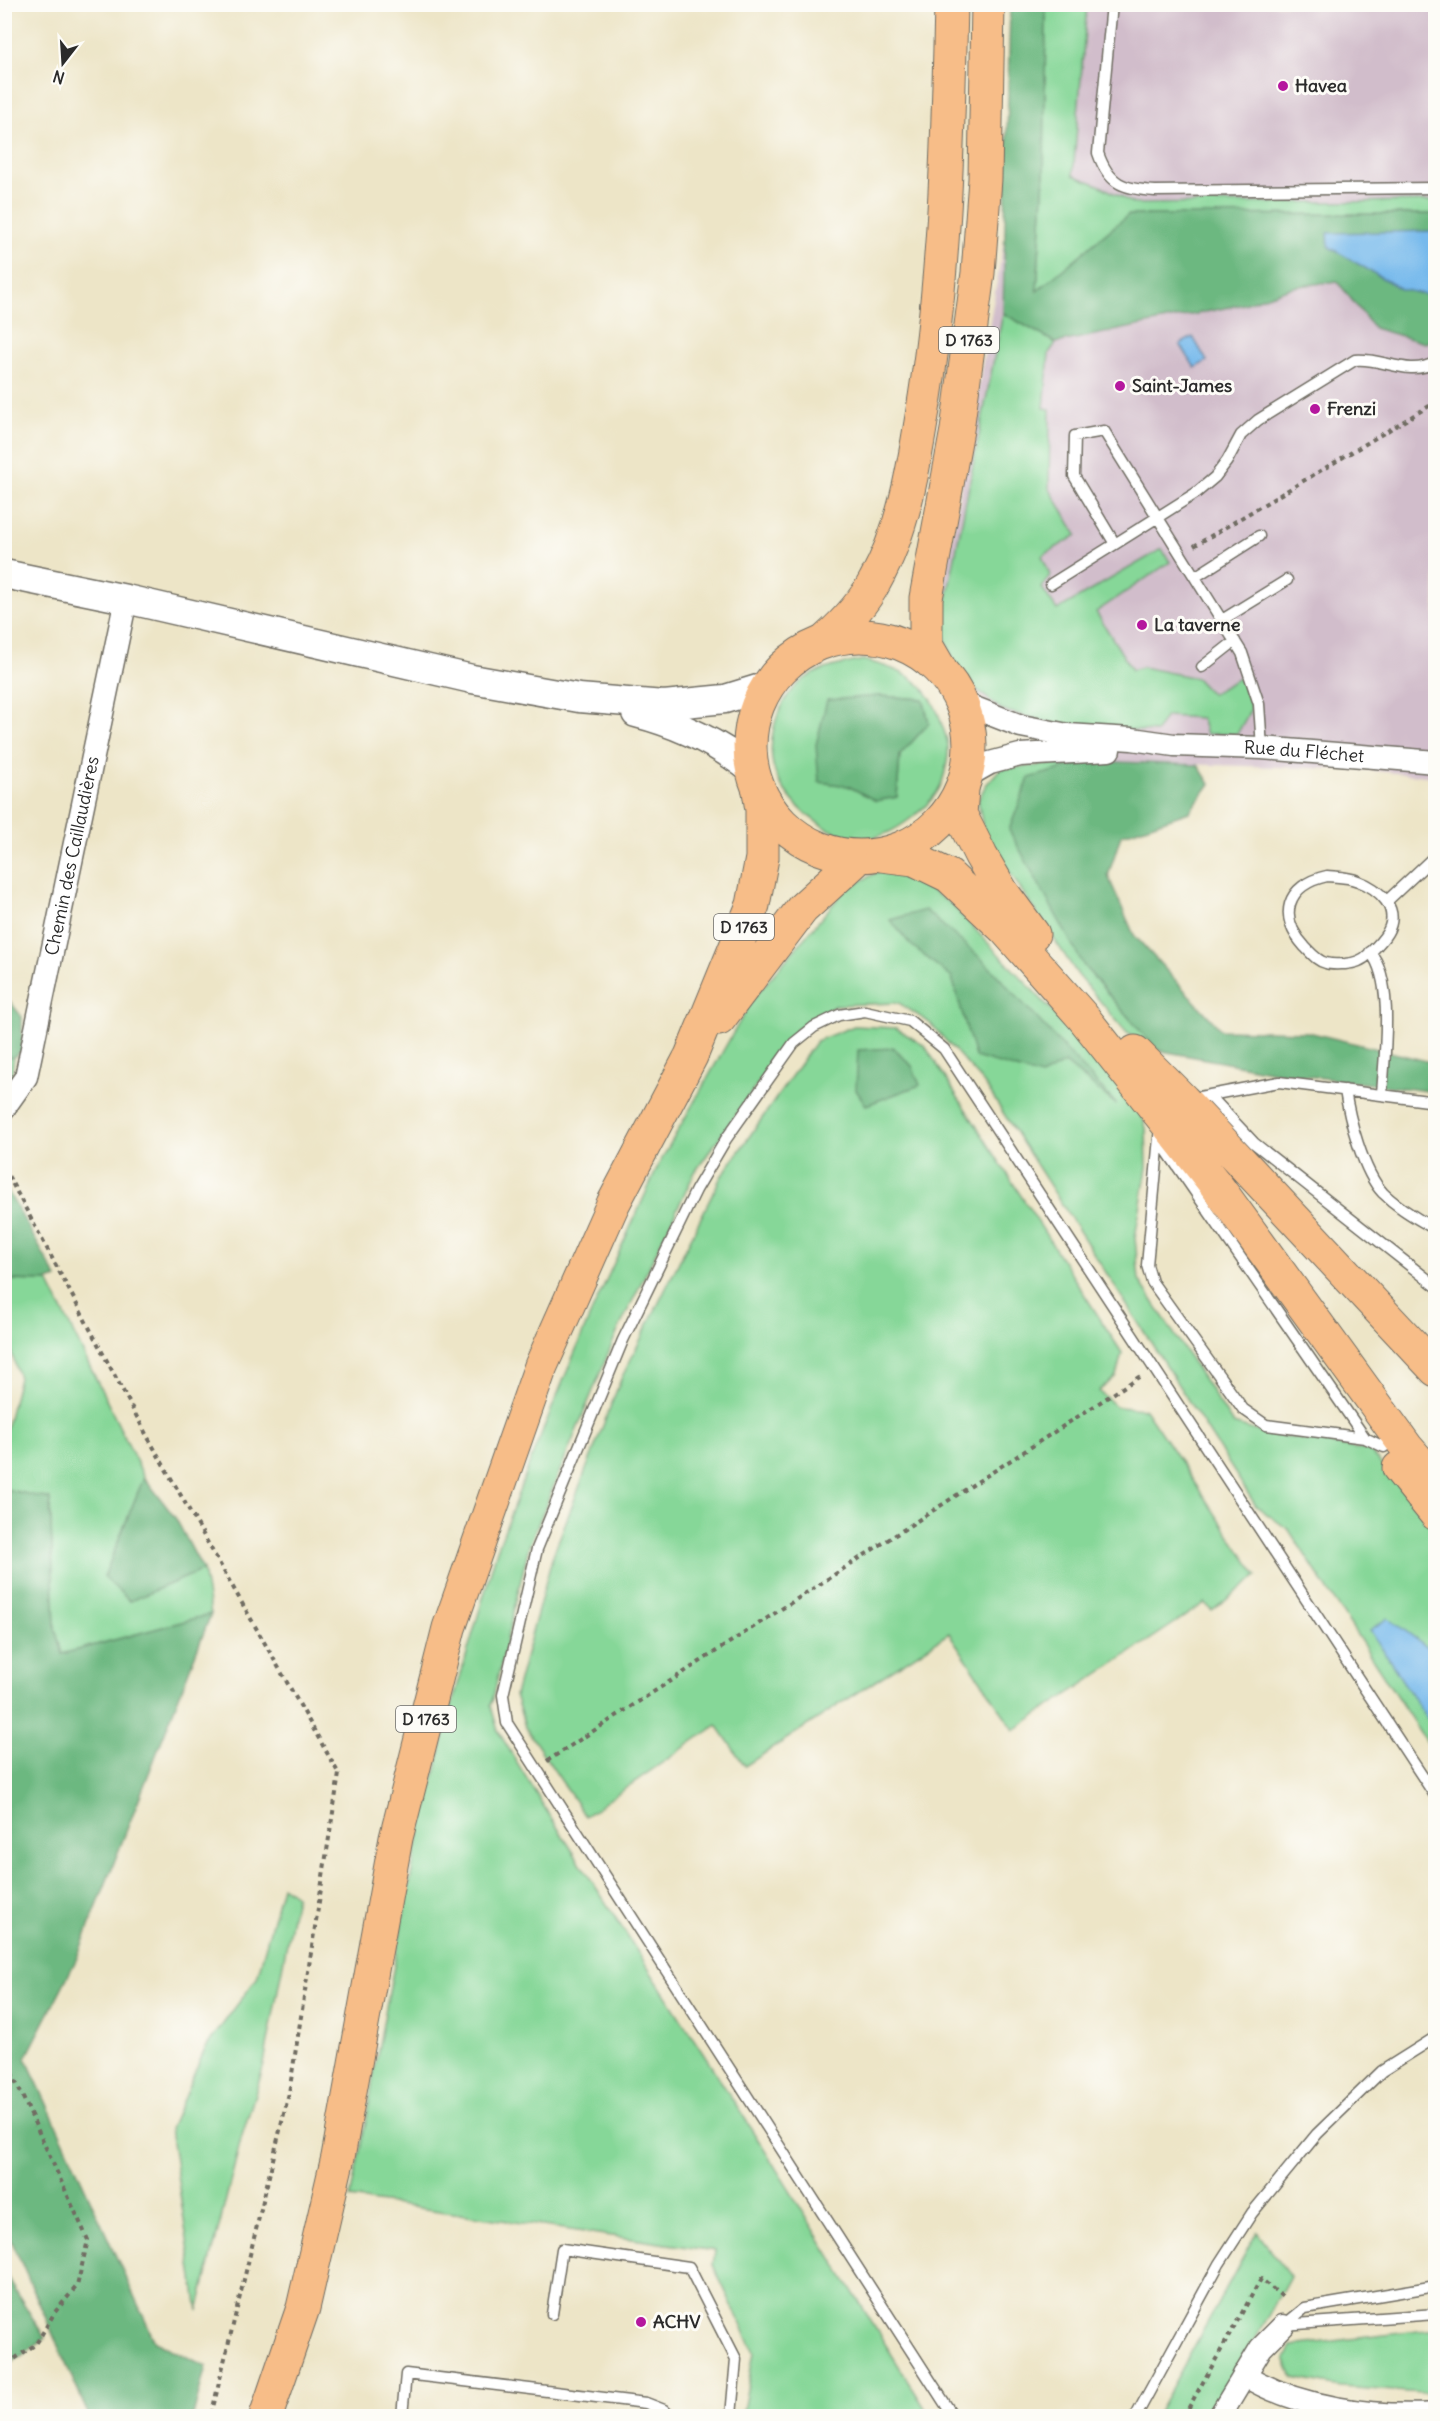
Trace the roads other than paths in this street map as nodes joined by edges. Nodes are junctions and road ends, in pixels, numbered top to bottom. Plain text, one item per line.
1 (951, 4) edge
2 (988, 4) edge
3 (1112, 4) edge
4 (1436, 188) edge
5 (1436, 362) edge
6 (1157, 516) junction
7 (1259, 536) dead end
8 (1115, 544) junction
9 (4, 574) edge
10 (1195, 577) junction
11 (1287, 580) dead end
12 (1051, 584) dead end
13 (126, 599) junction
14 (1222, 620) junction
15 (826, 640) junction
16 (1235, 641) junction
17 (1202, 667) dead end
18 (940, 669) junction
19 (767, 686) junction
20 (579, 698) junction
21 (963, 703) junction
22 (1174, 745) junction
23 (1262, 748) junction
24 (1436, 762) edge
25 (755, 780) junction
26 (964, 783) junction
27 (1436, 855) edge
28 (870, 856) junction
29 (1388, 900) junction
30 (1370, 952) junction
31 (691, 1056) junction
32 (1345, 1090) junction
33 (1382, 1095) junction
34 (1436, 1102) edge
35 (4, 1108) edge
36 (1176, 1109) junction
37 (1436, 1230) edge
38 (1436, 1286) edge
39 (1436, 1370) edge
40 (1379, 1434) junction
41 (1436, 1454) edge
42 (1436, 1481) edge
43 (1436, 1514) edge
44 (1436, 1797) edge
45 (1436, 2037) edge
46 (1436, 2286) edge
47 (552, 2314) dead end
48 (1436, 2314) edge
49 (1283, 2325) junction
50 (1244, 2375) junction
51 (1436, 2414) edge
52 (266, 2416) edge
53 (402, 2416) edge
54 (670, 2416) edge
55 (731, 2416) edge
56 (954, 2416) edge
57 (1136, 2416) edge
58 (1220, 2416) edge
59 (1381, 2416) edge

1 - 15 main road, D 1763
2 - 18 main road, D 1763
3 - 4 lane
5 - 6 lane
6 - 8 lane
6 - 8 lane
6 - 10 lane
7 - 10 lane
8 - 12 lane
9 - 13 street
10 - 14 lane
11 - 14 lane
13 - 20 street
13 - 35 street, Chemin des Caillaudières
14 - 16 lane
15 - 18 main road
15 - 19 main road
16 - 17 lane
16 - 23 lane
18 - 21 main road
19 - 20 street
19 - 25 main road
20 - 25 street
21 - 22 street, Rue du Fléchet
21 - 26 main road
22 - 23 street, Rue du Fléchet
22 - 26 street, Rue du Fléchet
23 - 24 street, Rue du Fléchet
25 - 28 main road
25 - 31 main road, D 1763
26 - 28 main road
26 - 36 main road
27 - 29 lane
28 - 31 main road, D 1763
28 - 36 main road
29 - 30 lane
29 - 30 lane
30 - 33 lane
31 - 52 main road, D 1763
32 - 33 lane
32 - 36 lane
32 - 37 lane
33 - 34 lane
36 - 38 lane
36 - 39 main road
36 - 40 main road
36 - 40 lane
40 - 41 main road
40 - 42 main road
40 - 43 main road
44 - 56 lane
45 - 57 lane
46 - 49 lane
47 - 55 lane
48 - 49 lane
49 - 50 street
50 - 58 street
50 - 59 street
51 - 59 street
53 - 54 lane

